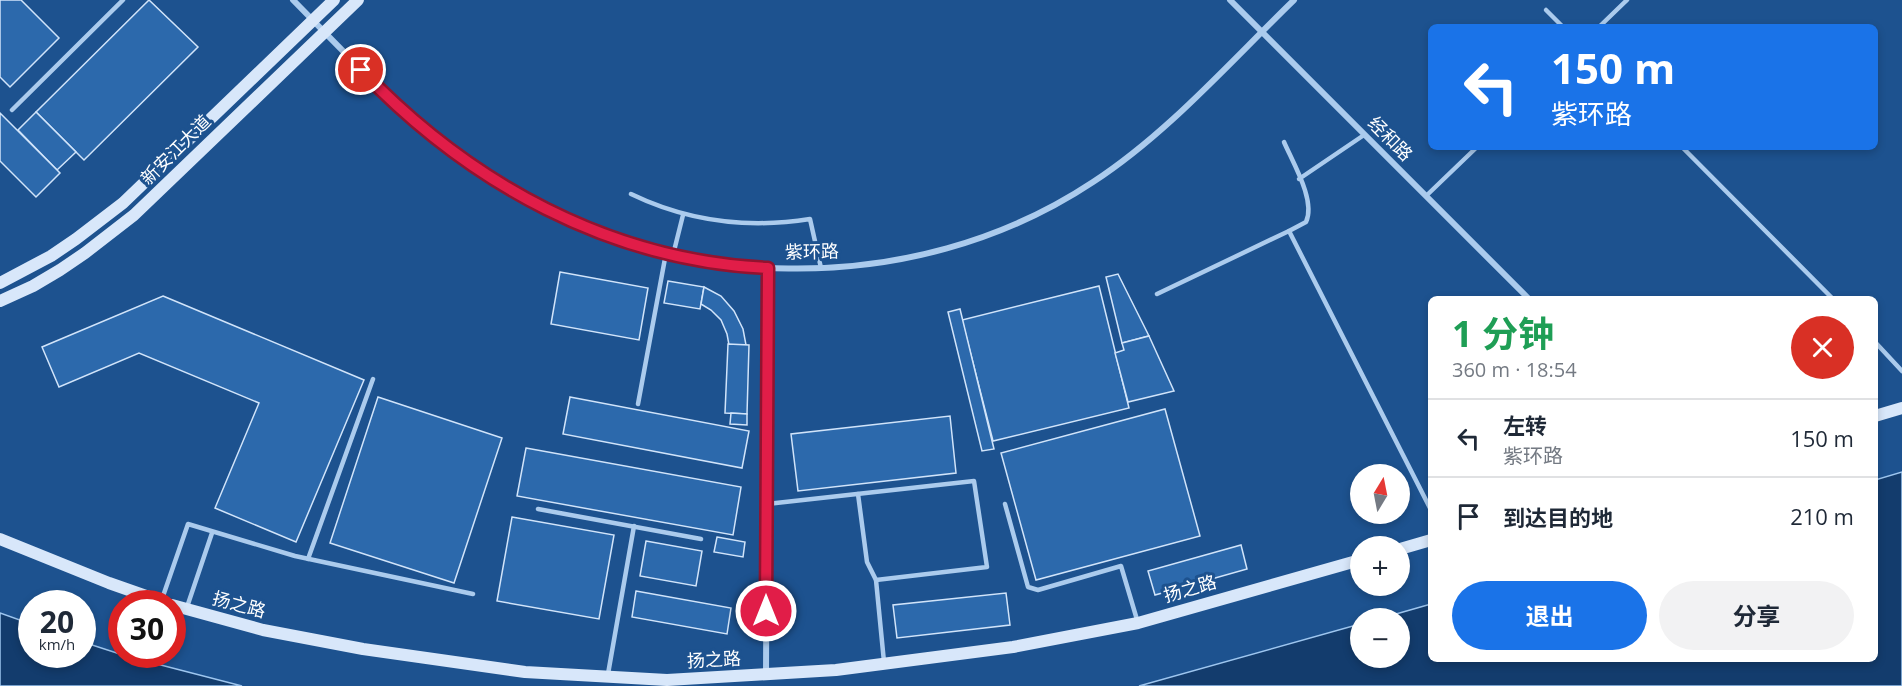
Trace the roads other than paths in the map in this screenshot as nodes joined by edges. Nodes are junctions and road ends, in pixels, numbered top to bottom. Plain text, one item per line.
1 (123, 0) edge
2 (293, 0) edge
3 (334, 0) edge
4 (358, 0) edge
5 (1230, 0) edge
6 (1294, 0) edge
7 (1627, 0) edge
8 (1546, 10) dead end
9 (313, 20) junction
10 (1560, 24) edge
11 (1602, 24) edge
12 (325, 32) junction
13 (1262, 32) junction
14 (12, 110) dead end
15 (1365, 135) junction
16 (1284, 142) dead end
17 (1474, 150) edge
18 (1685, 150) edge
19 (1299, 179) junction
20 (631, 194) dead end
21 (1426, 196) junction
22 (682, 215) junction
23 (1289, 231) junction
24 (670, 254) junction
25 (768, 268) junction
26 (822, 268) junction
27 (0, 283) edge
28 (1157, 294) dead end
29 (1526, 296) edge
30 (1830, 296) edge
31 (0, 301) edge
32 (1878, 345) edge
33 (1902, 371) edge
34 (373, 379) dead end
35 (638, 404) dead end
36 (1902, 408) edge
37 (1878, 415) edge
38 (858, 494) junction
39 (767, 504) junction
40 (1005, 504) dead end
41 (1428, 504) edge
42 (538, 509) dead end
43 (634, 526) junction
44 (212, 532) junction
45 (701, 538) dead end
46 (0, 539) edge
47 (1428, 541) edge
48 (1410, 546) edge
49 (308, 559) junction
50 (1350, 563) edge
51 (876, 580) junction
52 (129, 590) edge
53 (170, 590) edge
54 (473, 594) dead end
55 (186, 609) joint
56 (1138, 622) junction
57 (885, 665) junction
58 (766, 675) junction
59 (608, 678) junction

1 - 14 lane
2 - 9 street, 紫环路
3 - 9 street, 新安江大道
4 - 12 street, 新安江大道
5 - 13 street, 经和路
6 - 13 street, 紫环路
7 - 11 lane
8 - 10 lane
9 - 12 street, 紫环路
9 - 27 street, 新安江大道
12 - 24 street, 紫环路
12 - 31 street, 新安江大道
13 - 15 street, 经和路
13 - 26 street, 紫环路
15 - 19 lane
15 - 21 street, 经和路
16 - 19 lane
17 - 21 lane
18 - 30 lane
19 - 23 lane
20 - 22 lane
21 - 29 street, 经和路
22 - 24 lane
22 - 26 lane
23 - 28 lane
23 - 41 lane
24 - 25 street, 紫环路
24 - 35 lane
25 - 26 street, 紫环路
25 - 39 street
32 - 33 lane
34 - 49 lane
36 - 37 street
38 - 39 lane
38 - 51 lane
38 - 51 lane
39 - 58 street
40 - 56 lane
42 - 43 lane
43 - 45 lane
43 - 59 lane
44 - 49 lane
44 - 53 lane
44 - 55 lane
46 - 52 street, 扬之路
47 - 48 street
49 - 54 lane
50 - 56 street, 扬之路
51 - 57 lane
55 - 59 street, 扬之路
56 - 57 street, 扬之路
57 - 58 street, 扬之路
58 - 59 street, 扬之路

